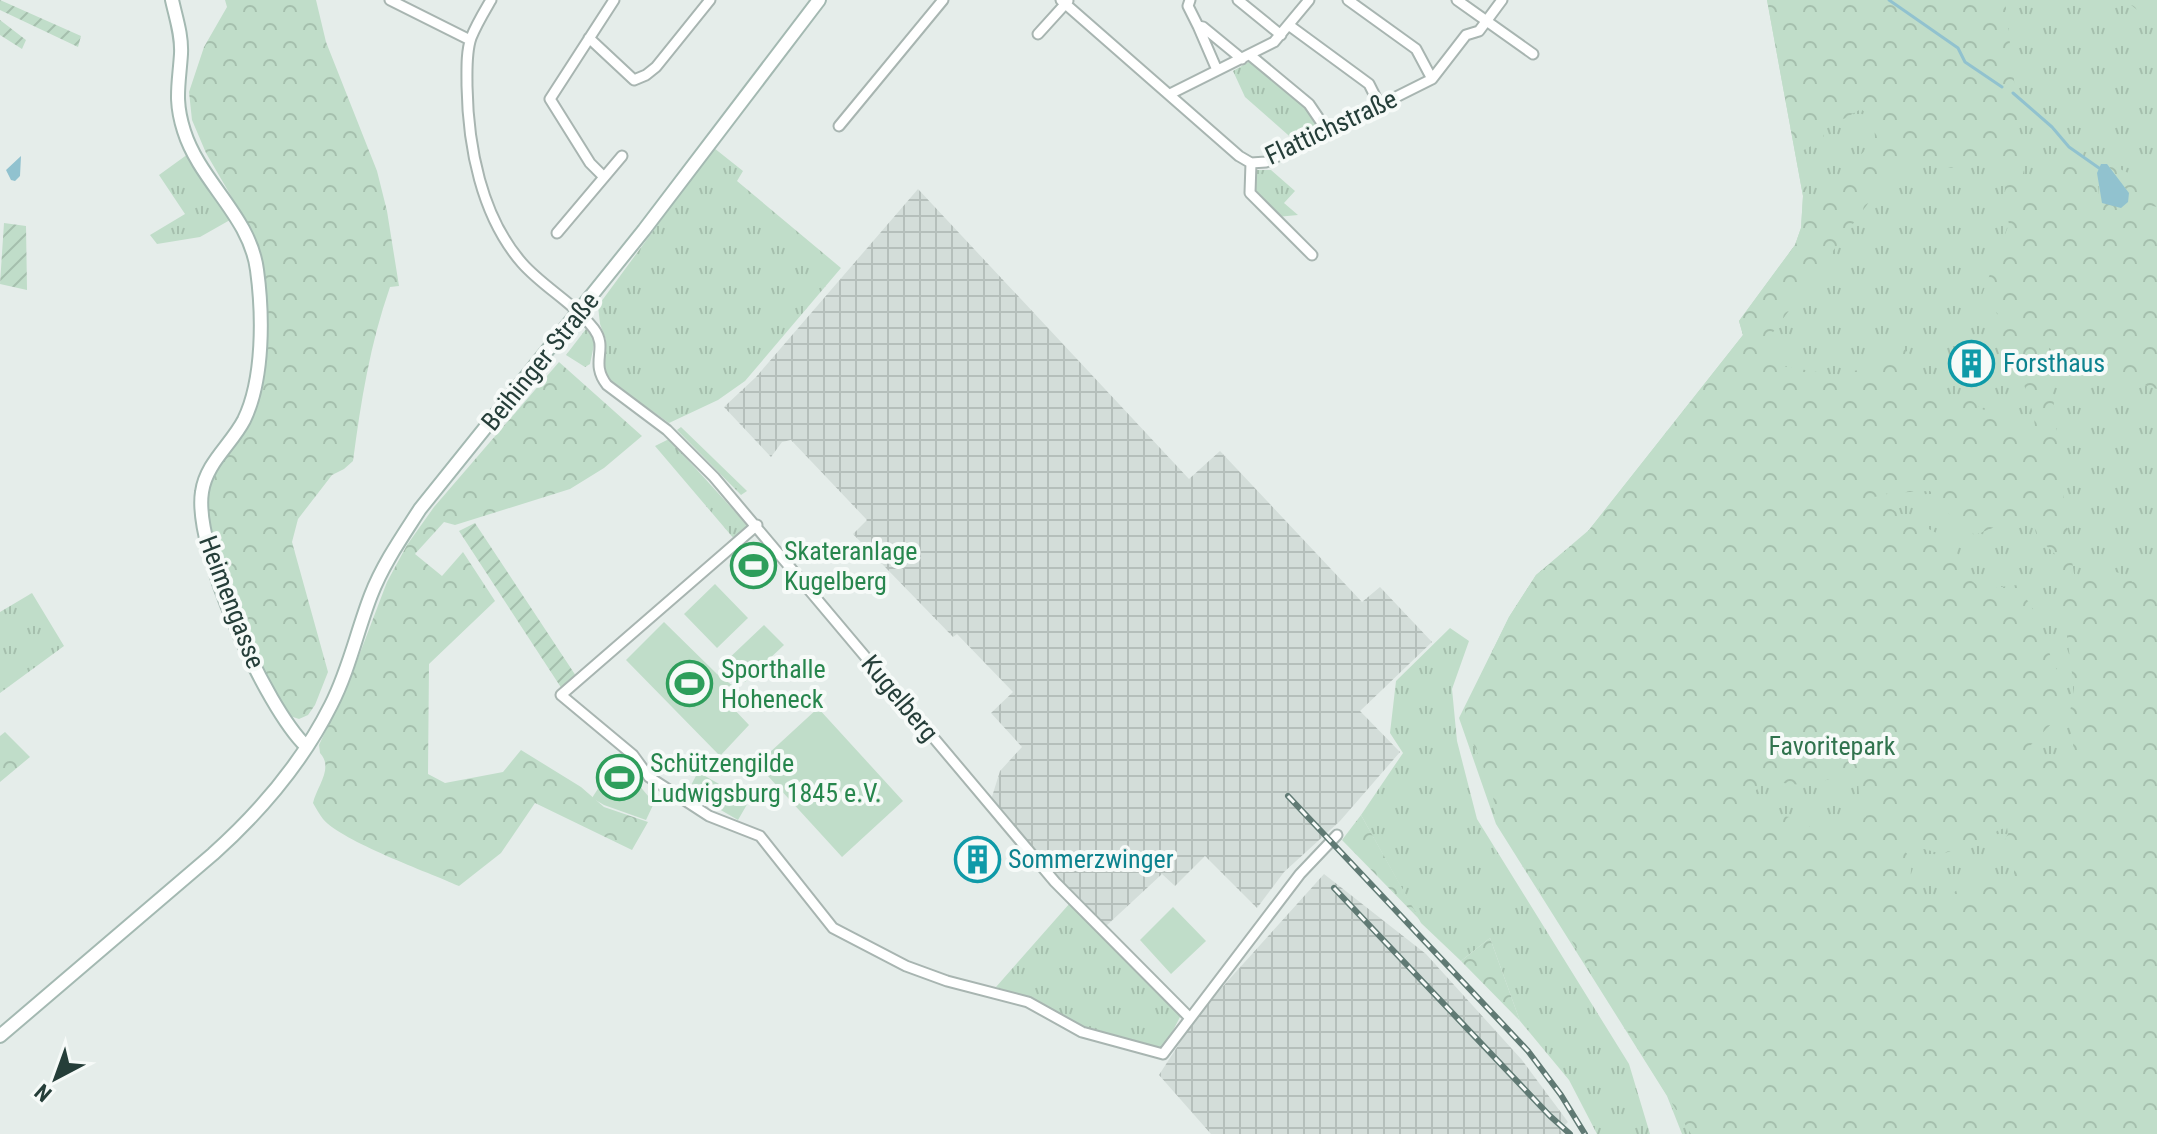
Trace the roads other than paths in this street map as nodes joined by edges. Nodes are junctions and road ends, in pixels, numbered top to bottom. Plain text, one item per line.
1 (172, 0) edge
2 (390, 0) edge
3 (491, 0) edge
4 (614, 0) edge
5 (710, 0) edge
6 (819, 0) edge
7 (943, 0) edge
8 (1190, 0) edge
9 (1238, 0) edge
10 (1309, 0) edge
11 (1348, 0) edge
12 (1457, 0) edge
13 (1502, 0) edge
14 (1065, 1) edge
15 (1487, 21) junction
16 (1198, 26) junction
17 (1290, 26) junction
18 (1038, 34) dead end
19 (1281, 35) junction
20 (589, 38) junction
21 (470, 40) junction
22 (1533, 54) dead end
23 (1246, 57) junction
24 (1217, 70) junction
25 (1432, 79) junction
26 (1170, 94) junction
27 (1380, 106) junction
28 (839, 126) dead end
29 (1328, 132) junction
30 (622, 156) dead end
31 (1251, 163) junction
32 (604, 177) junction
33 (557, 233) dead end
34 (1312, 255) dead end
35 (578, 313) junction
36 (757, 525) junction
37 (306, 746) junction
38 (1337, 835) dead end
39 (1189, 1017) junction
40 (0, 1036) edge

1 - 37 main road, Heimengasse
2 - 21 street
3 - 21 street
4 - 20 street
5 - 20 street
6 - 35 main road, Beihinger Straße
7 - 28 street
8 - 16 street
9 - 19 street
10 - 17 street
11 - 25 street
12 - 15 street
13 - 15 street, Flattichstraße
14 - 18 street
14 - 26 street, Flattichstraße
15 - 22 street
15 - 25 street, Flattichstraße
16 - 23 street
16 - 24 street
17 - 19 street
17 - 27 street
19 - 23 street
20 - 32 street
21 - 35 street
23 - 24 street
23 - 29 street
24 - 26 street
25 - 27 street, Flattichstraße
26 - 31 street, Flattichstraße
27 - 29 street, Flattichstraße
29 - 31 street, Flattichstraße
30 - 32 street
31 - 34 street
32 - 33 street
35 - 36 street, Kugelberg
35 - 37 main road, Beihinger Straße
36 - 39 street, Kugelberg
36 - 39 street
37 - 40 main road, Beihinger Straße
38 - 39 street

